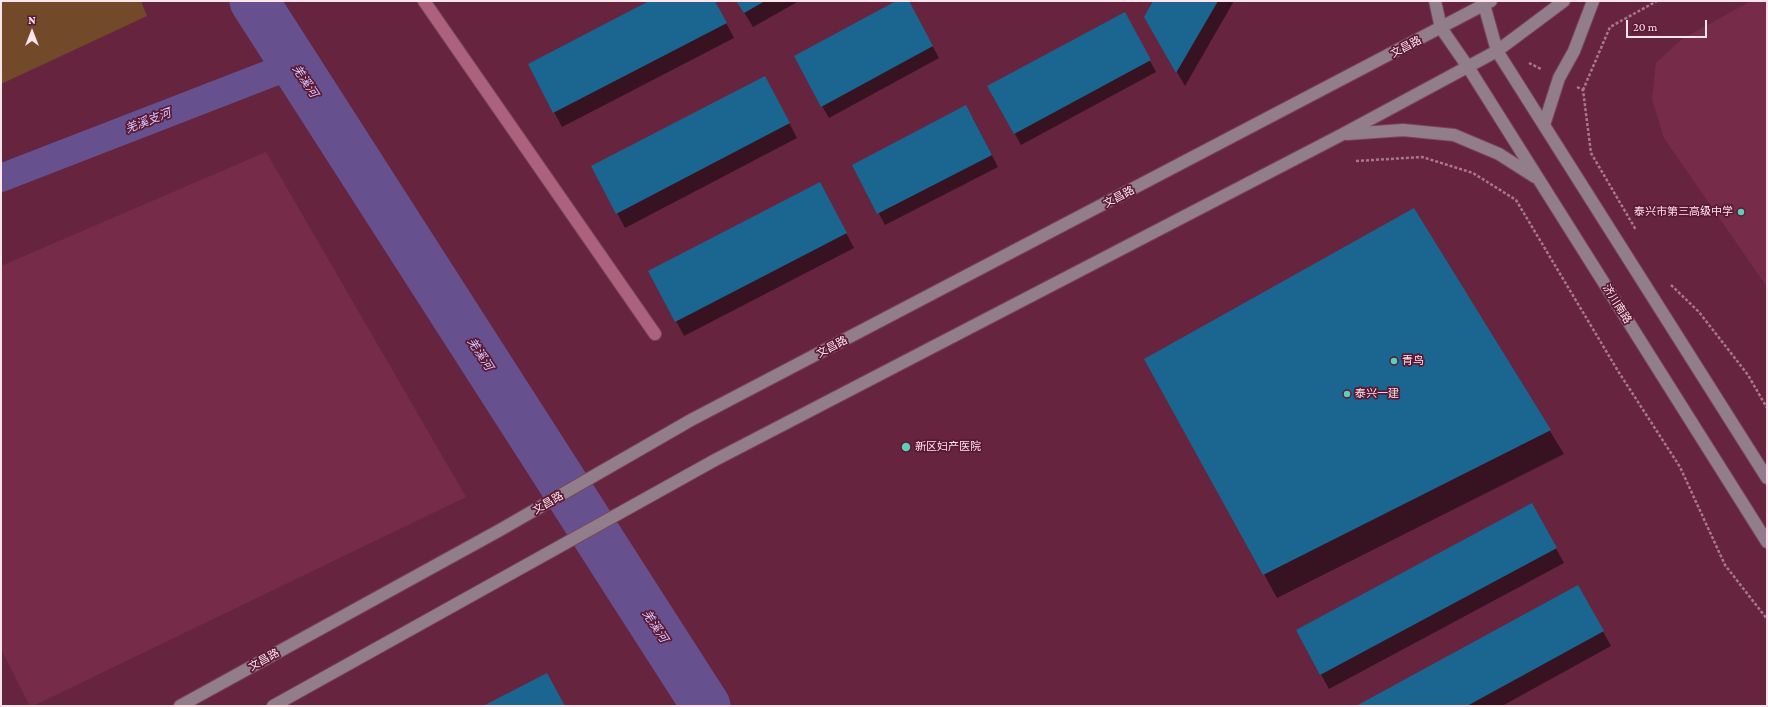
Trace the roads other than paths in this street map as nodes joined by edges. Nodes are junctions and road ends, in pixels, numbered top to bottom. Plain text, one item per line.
1 (424, 1) edge
2 (1435, 1) edge
3 (1564, 1) edge
4 (1593, 1) edge
5 (1486, 2) edge
6 (1441, 28) junction
7 (1497, 52) junction
8 (1468, 67) junction
9 (1544, 125) junction
10 (1343, 134) junction
11 (1539, 180) junction
12 (655, 334) dead end
13 (1767, 478) edge
14 (1767, 542) edge
15 (180, 706) edge
16 (273, 706) edge

1 - 12 street
2 - 6 main road
3 - 7 main road
4 - 9 main road
5 - 6 main road, 文昌路
5 - 7 main road
6 - 8 main road, 济川南路
6 - 15 main road, 文昌路
7 - 8 main road
7 - 9 main road
8 - 10 main road
8 - 11 main road, 济川南路
9 - 13 main road
10 - 11 main road
10 - 16 main road
11 - 14 main road, 济川南路

